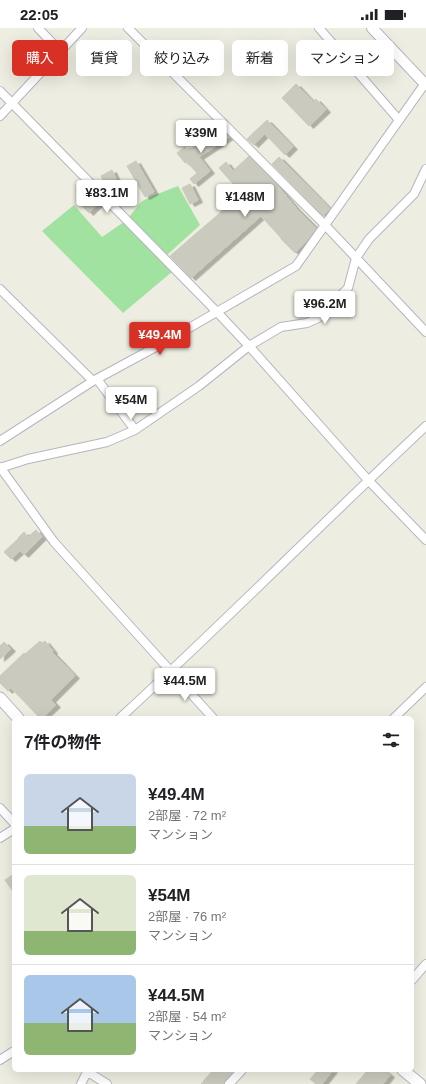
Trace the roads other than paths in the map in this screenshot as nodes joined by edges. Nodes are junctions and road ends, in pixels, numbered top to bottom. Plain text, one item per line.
1 (38, 28) edge
2 (82, 28) edge
3 (128, 28) edge
4 (319, 28) edge
5 (372, 28) edge
6 (49, 40) edge
7 (68, 43) edge
8 (36, 76) edge
9 (426, 84) edge
10 (0, 90) edge
11 (12, 102) junction
12 (0, 116) edge
13 (399, 120) junction
14 (426, 169) edge
15 (325, 225) junction
16 (356, 258) junction
17 (0, 289) edge
18 (217, 312) junction
19 (426, 332) edge
20 (248, 346) junction
21 (95, 380) junction
22 (426, 426) edge
23 (135, 430) junction
24 (0, 441) edge
25 (0, 468) edge
26 (368, 480) junction
27 (426, 540) edge
28 (171, 672) junction
29 (426, 687) edge
30 (0, 698) edge
31 (16, 716) edge
32 (122, 716) edge
33 (211, 716) edge
34 (396, 716) edge
35 (0, 808) edge
36 (12, 821) edge
37 (12, 830) edge
38 (0, 838) edge
39 (426, 964) edge
40 (414, 978) edge
41 (12, 1052) edge
42 (0, 1060) edge
43 (88, 1072) edge
44 (89, 1072) edge
45 (240, 1072) edge
46 (405, 1072) edge
47 (82, 1084) edge
48 (107, 1084) edge
49 (229, 1084) edge
50 (420, 1084) edge

1 - 6 street
2 - 7 street
3 - 15 street
4 - 13 street
5 - 9 street
8 - 11 street
9 - 13 street
10 - 11 street
11 - 12 street
11 - 18 street
13 - 15 street
14 - 16 street
15 - 16 street
15 - 18 street
16 - 19 street
16 - 20 street
17 - 21 street
18 - 20 street
18 - 21 street
20 - 23 street
20 - 26 street
21 - 23 street
21 - 24 street
22 - 26 street
23 - 25 street
25 - 28 street
26 - 27 street
26 - 28 street
28 - 32 street
28 - 33 street
29 - 34 street
30 - 31 main road
35 - 36 street
37 - 38 street
39 - 40 street
41 - 42 street
43 - 47 street
44 - 48 street
45 - 49 street
46 - 50 main road

